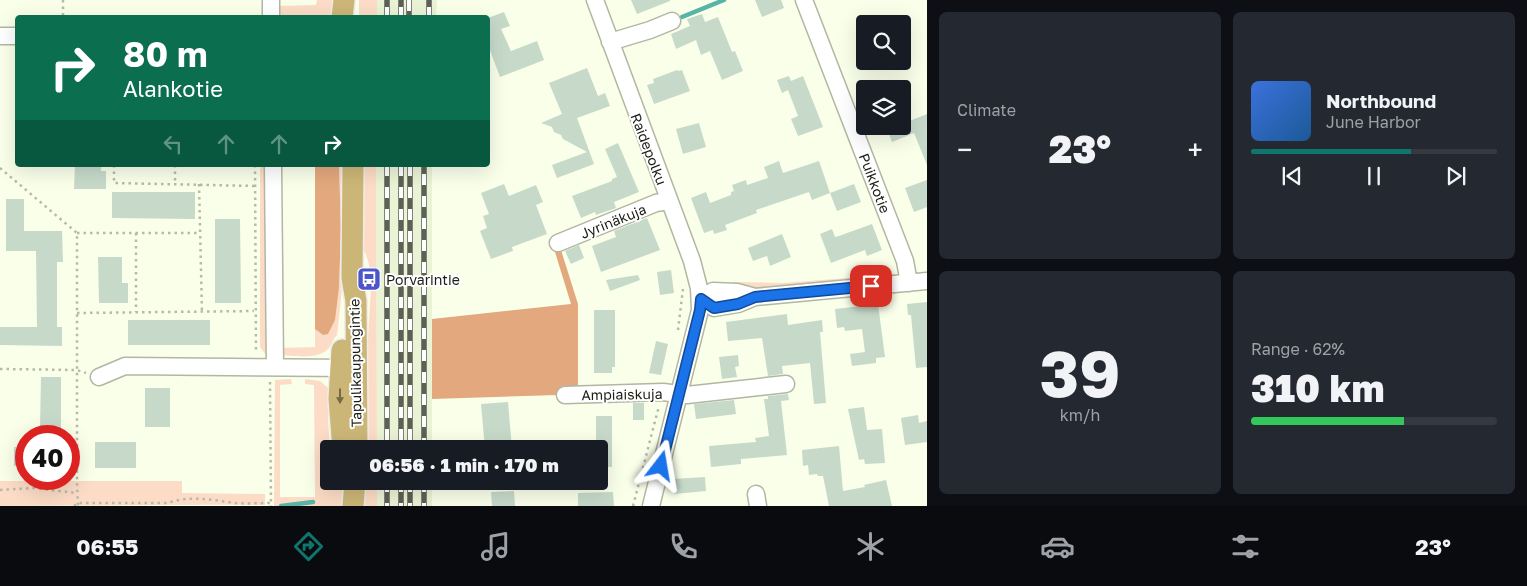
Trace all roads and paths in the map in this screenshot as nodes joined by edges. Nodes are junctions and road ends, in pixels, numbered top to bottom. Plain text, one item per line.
1 (63, 0) edge
2 (271, 0) edge
3 (344, 0) edge
4 (355, 0) edge
5 (595, 0) edge
6 (804, 0) edge
7 (63, 15) edge
8 (272, 15) edge
9 (342, 15) edge
10 (355, 15) edge
11 (672, 21) dead end
12 (0, 36) edge
13 (15, 36) edge
14 (610, 42) junction
15 (114, 167) edge
16 (175, 167) edge
17 (255, 167) edge
18 (273, 167) edge
19 (353, 167) edge
20 (0, 168) edge
21 (175, 183) junction
22 (199, 184) junction
23 (255, 186) junction
24 (669, 201) junction
25 (77, 233) junction
26 (136, 233) junction
27 (200, 234) junction
28 (558, 243) dead end
29 (927, 281) edge
30 (909, 283) junction
31 (701, 299) junction
32 (254, 311) junction
33 (136, 312) junction
34 (202, 312) junction
35 (77, 313) junction
36 (256, 356) dead end
37 (348, 368) junction
38 (0, 369) edge
39 (77, 370) junction
40 (272, 372) junction
41 (99, 377) dead end
42 (786, 384) dead end
43 (679, 394) junction
44 (565, 395) dead end
45 (342, 440) edge
46 (356, 440) edge
47 (0, 490) edge
48 (77, 493) junction
49 (78, 505) edge
50 (271, 505) edge
51 (74, 506) edge
52 (651, 506) edge

1 - 7 path
2 - 8 street
3 - 9 main road
4 - 10 main road
5 - 14 street, Raidepolku
6 - 30 street, Puikkotie
11 - 14 street
12 - 13 street
14 - 24 street, Raidepolku
15 - 21 path
16 - 21 path
17 - 23 path
18 - 40 street
19 - 37 main road, Tapulikaupungintie
20 - 25 path
21 - 22 path
22 - 23 path
22 - 27 path
23 - 32 path
24 - 28 street, Jyrinäkuja
24 - 31 street, Raidepolku
25 - 26 path
25 - 35 path
26 - 27 path
26 - 33 path
27 - 34 path
29 - 30 street
30 - 31 street
31 - 43 street
32 - 34 path
32 - 36 path
33 - 34 path
33 - 35 path
35 - 39 path
37 - 40 street
37 -> 45 main road, Tapulikaupungintie
37 - 46 main road, Tapulikaupungintie
38 - 39 path
39 - 48 path
40 - 41 street
40 - 50 path
42 - 43 street, Ampiaiskuja
43 - 44 street, Ampiaiskuja
43 - 52 street
47 - 48 path
48 - 49 path
49 - 50 path
49 - 51 path

